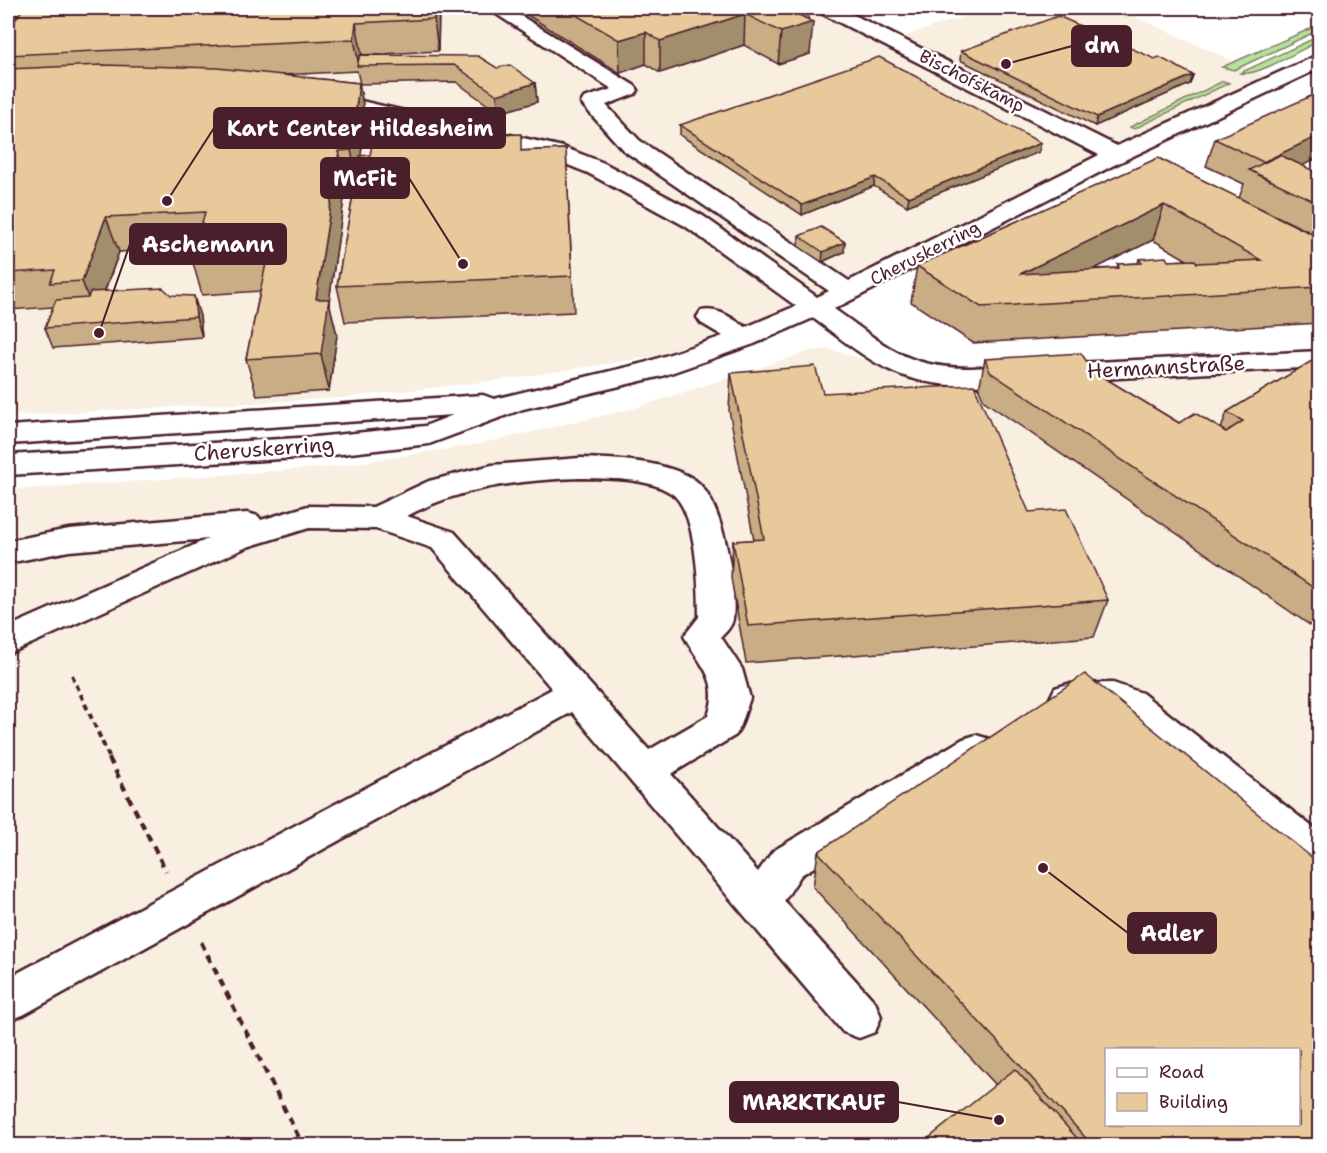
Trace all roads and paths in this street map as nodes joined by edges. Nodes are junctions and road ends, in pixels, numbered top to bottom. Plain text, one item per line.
1 (8, 8) edge
2 (31, 8) edge
3 (496, 8) edge
4 (826, 8) edge
5 (1320, 60) edge
6 (296, 98) edge
7 (1117, 162) junction
8 (848, 292) junction
9 (817, 307) junction
10 (710, 317) dead end
11 (744, 338) junction
12 (1320, 359) edge
13 (514, 402) junction
14 (8, 435) edge
15 (8, 465) edge
16 (308, 517) junction
17 (378, 518) junction
18 (8, 552) edge
19 (8, 640) edge
20 (576, 693) junction
21 (645, 771) junction
22 (1320, 857) edge
23 (759, 904) junction
24 (8, 1000) edge
25 (859, 1017) dead end

1 - 2 street
3 - 8 street
4 - 7 street, Bischofskamp
5 - 7 street, Cheruskerring
6 - 9 street, Hermannstraße
7 - 8 street, Cheruskerring
8 - 9 street, Cheruskerring
9 - 11 street, Cheruskerring
9 - 12 street, Hermannstraße
10 - 11 street
11 - 13 street, Cheruskerring
13 - 14 street, Cheruskerring
13 - 15 street, Cheruskerring
16 - 17 street
16 - 18 street
16 - 19 street
17 - 20 street
17 - 21 street
20 - 21 street
20 - 24 street
21 - 23 street
22 - 23 street
23 - 25 street

